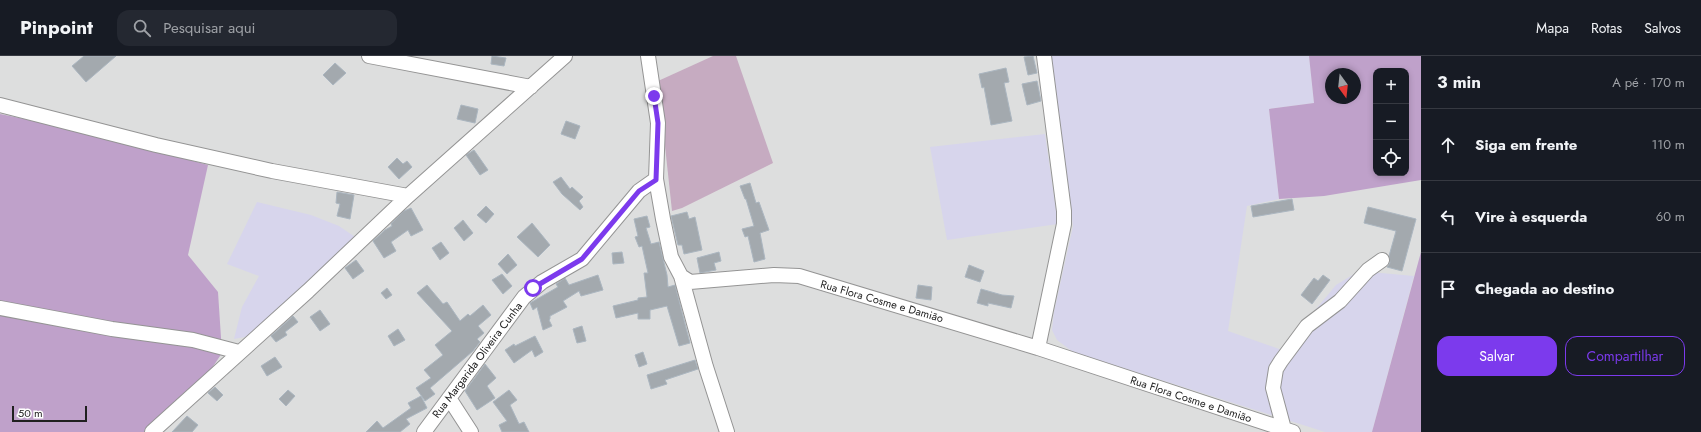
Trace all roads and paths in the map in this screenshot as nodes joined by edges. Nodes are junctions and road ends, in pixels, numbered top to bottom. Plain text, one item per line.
1 (369, 56) edge
2 (565, 56) edge
3 (648, 56) edge
4 (1044, 56) edge
5 (531, 87) junction
6 (0, 105) edge
7 (656, 180) junction
8 (408, 196) junction
9 (1382, 260) dead end
10 (681, 276) junction
11 (0, 308) edge
12 (1038, 348) junction
13 (239, 352) junction
14 (449, 398) junction
15 (1288, 430) edge
16 (152, 432) edge
17 (424, 432) edge
18 (471, 432) edge
19 (727, 432) edge

1 - 5 street
2 - 5 street
3 - 7 street
4 - 12 street
5 - 8 street
6 - 8 street
7 - 10 street
7 - 14 street, Rua Margarida Oliveira Cunha
8 - 13 street
9 - 15 street
10 - 12 street, Rua Flora Cosme e Damião
10 - 19 street
11 - 13 street
12 - 15 street, Rua Flora Cosme e Damião
13 - 16 street
14 - 17 street, Rua Margarida Oliveira Cunha
14 - 18 street

